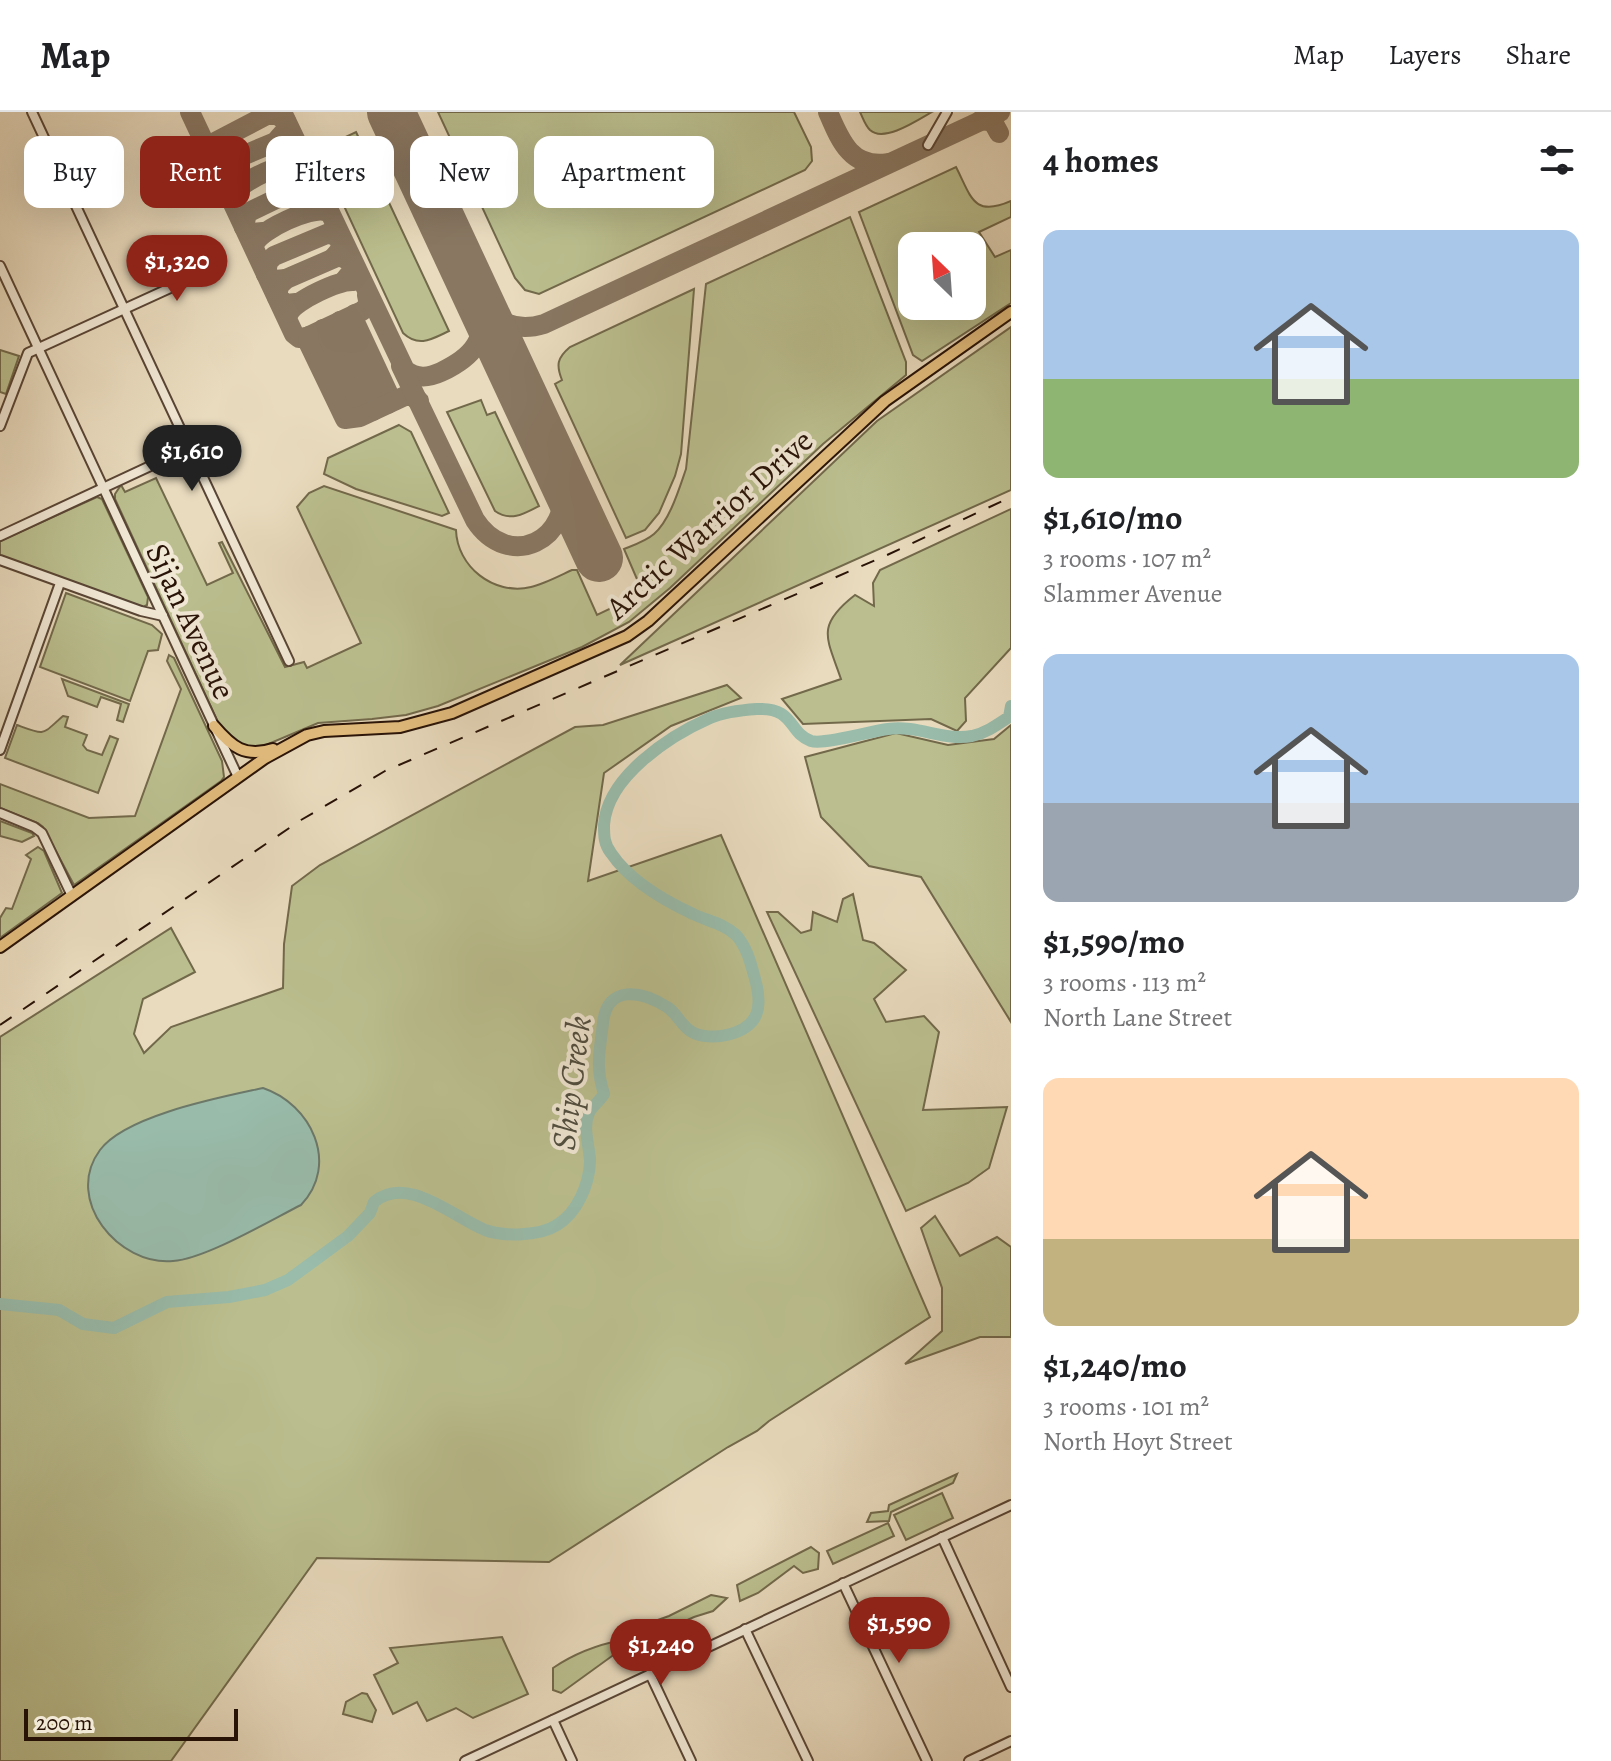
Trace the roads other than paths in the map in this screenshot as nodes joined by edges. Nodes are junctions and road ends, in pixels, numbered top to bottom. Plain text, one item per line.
1 (32, 112) edge
2 (947, 112) edge
3 (928, 145) dead end
4 (0, 266) edge
5 (216, 267) dead end
6 (124, 310) junction
7 (1011, 312) edge
8 (38, 348) junction
9 (0, 426) edge
10 (189, 448) junction
11 (102, 488) junction
12 (0, 536) edge
13 (0, 560) edge
14 (60, 583) junction
15 (163, 616) junction
16 (289, 661) dead end
17 (214, 726) junction
18 (287, 745) junction
19 (0, 750) edge
20 (238, 777) junction
21 (0, 813) edge
22 (72, 896) junction
23 (0, 947) edge
24 (1011, 1505) edge
25 (942, 1537) junction
26 (843, 1583) junction
27 (745, 1629) junction
28 (650, 1674) junction
29 (1011, 1687) edge
30 (553, 1720) junction
31 (1011, 1741) edge
32 (465, 1761) edge
33 (572, 1761) edge
34 (691, 1761) edge
35 (808, 1761) edge
36 (927, 1761) edge
37 (969, 1761) edge

1 - 6 street
2 - 3 street
4 - 8 street, Sijan Avenue
5 - 6 street
6 - 8 street
6 - 10 street
7 - 18 main road, Arctic Warrior Drive
8 - 9 street
8 - 11 street, Sijan Avenue
10 - 11 street
10 - 16 street
11 - 12 street
11 - 15 street, Sijan Avenue
13 - 14 street
14 - 15 street
14 - 19 street
15 - 17 street, Sijan Avenue
17 - 18 main road
17 - 20 street, Sijan Avenue
18 - 20 main road, Arctic Warrior Drive
20 - 22 main road, Arctic Warrior Drive
21 - 22 street
22 - 23 main road, Arctic Warrior Drive
24 - 25 street
25 - 26 street
25 - 29 street
26 - 27 street
26 - 36 street
27 - 28 street
27 - 35 street
28 - 30 street
28 - 34 street
30 - 32 street
30 - 33 street
31 - 37 street

